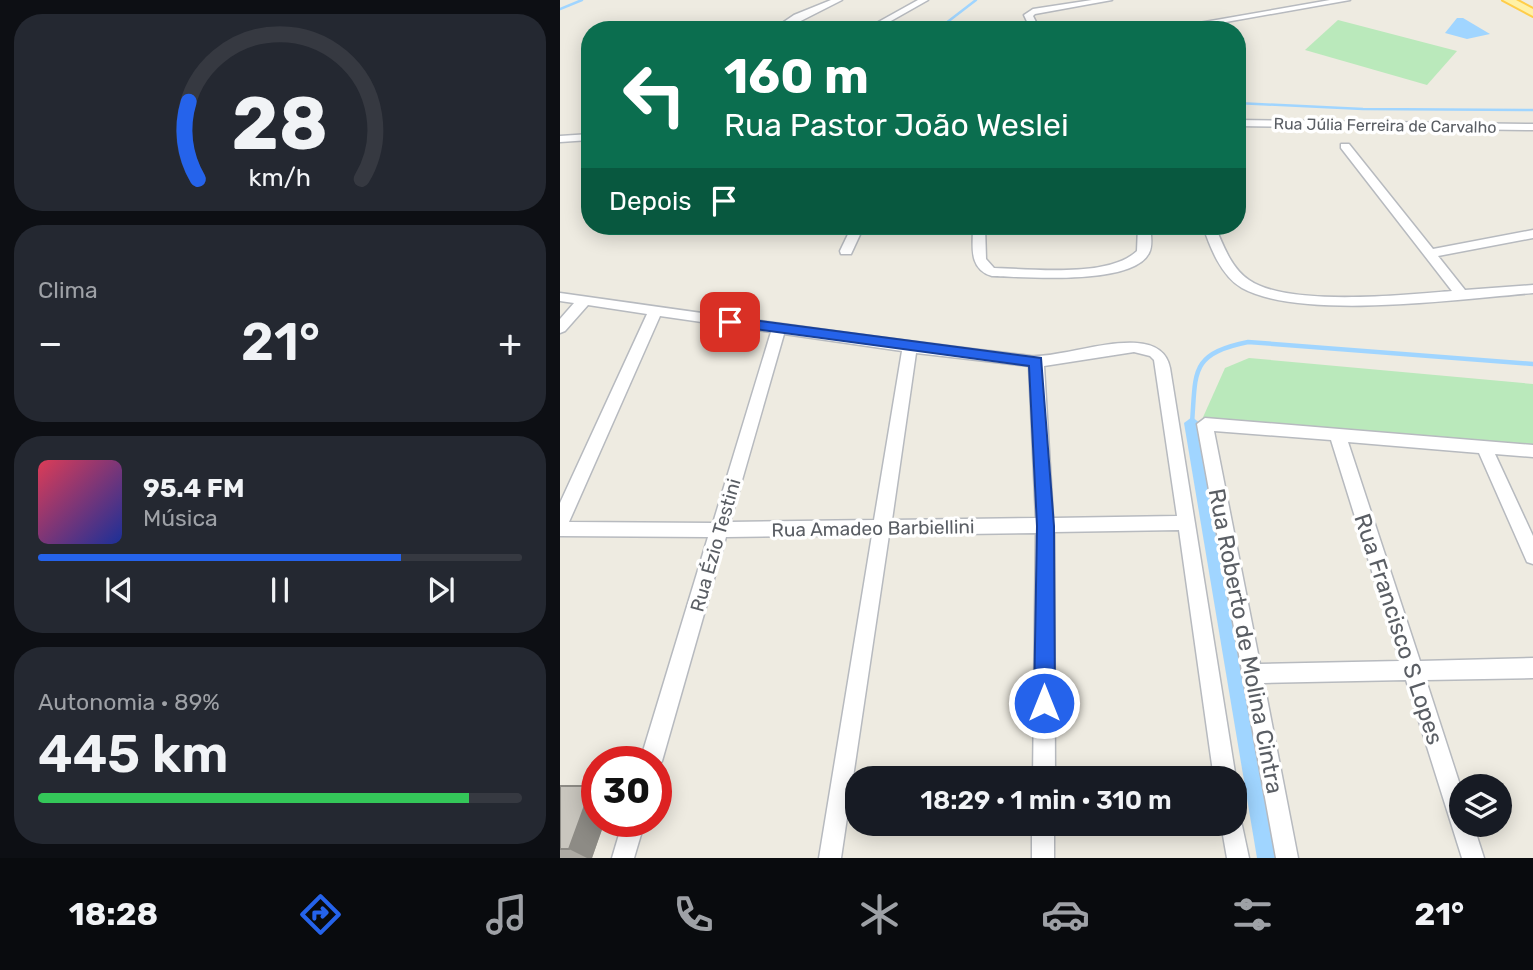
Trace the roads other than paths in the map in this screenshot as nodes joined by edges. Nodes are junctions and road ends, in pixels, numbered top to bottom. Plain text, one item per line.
1 (838, 0) edge
2 (924, 0) edge
3 (1108, 0) edge
4 (1346, 0) edge
5 (1508, 0) edge
6 (1524, 0) edge
7 (827, 2) edge
8 (1533, 5) edge
9 (1533, 13) edge
10 (792, 21) edge
11 (885, 21) edge
12 (1031, 21) edge
13 (1218, 21) edge
14 (1246, 122) edge
15 (1533, 127) edge
16 (581, 138) edge
17 (560, 139) edge
18 (1345, 146) dead end
19 (1533, 234) edge
20 (854, 235) edge
21 (979, 235) edge
22 (1144, 235) edge
23 (1212, 235) edge
24 (846, 251) dead end
25 (1429, 254) junction
26 (1533, 289) edge
27 (1461, 294) junction
28 (560, 297) edge
29 (584, 301) junction
30 (656, 312) junction
31 (560, 328) edge
32 (779, 328) junction
33 (910, 347) junction
34 (1036, 362) junction
35 (1338, 437) junction
36 (1484, 447) junction
37 (1533, 451) edge
38 (560, 522) edge
39 (1185, 523) junction
40 (1045, 526) junction
41 (880, 527) junction
42 (560, 529) edge
43 (720, 530) junction
44 (1533, 556) edge
45 (1533, 668) edge
46 (1413, 669) junction
47 (1253, 674) junction
48 (656, 746) edge
49 (1044, 766) edge
50 (1223, 766) edge
51 (1449, 781) edge
52 (1043, 836) edge
53 (1235, 836) edge
54 (629, 837) edge
55 (1467, 837) edge
56 (623, 858) edge
57 (830, 858) edge
58 (1043, 858) edge
59 (1238, 858) edge
60 (1287, 858) edge
61 (1473, 858) edge

1 - 7 street
2 - 11 street
3 - 12 street
4 - 13 street
5 - 9 main road
6 - 8 main road
7 - 10 street
14 - 15 street, Rua Júlia Ferreira de Carvalho
16 - 17 street
18 - 25 street
19 - 25 street
20 - 24 street
21 - 22 street
23 - 27 street
25 - 27 street
26 - 27 street
28 - 29 street
29 - 30 street
29 - 31 street
30 - 32 street
30 - 38 street
32 - 33 street
32 - 43 street, Rua Ézio Testini
33 - 34 street
33 - 41 street
34 - 39 street, Rua Roberto de Molina Cintra
34 - 40 street
35 - 36 street
35 - 46 street, Rua Francisco S Lopes
35 - 47 street, Rua Roberto de Molina Cintra
36 - 37 street
36 - 44 street
39 - 40 street, Rua Amadeo Barbiellini
39 - 50 street, Rua Roberto de Molina Cintra
40 - 41 street, Rua Amadeo Barbiellini
40 - 49 street
41 - 43 street, Rua Amadeo Barbiellini
41 - 57 street
42 - 43 street, Rua Amadeo Barbiellini
43 - 48 street, Rua Ézio Testini
45 - 46 street
46 - 47 street
46 - 51 street, Rua Francisco S Lopes
47 - 60 street, Rua Roberto de Molina Cintra
52 - 58 street
53 - 59 street
54 - 56 street
55 - 61 street, Rua Francisco S Lopes

